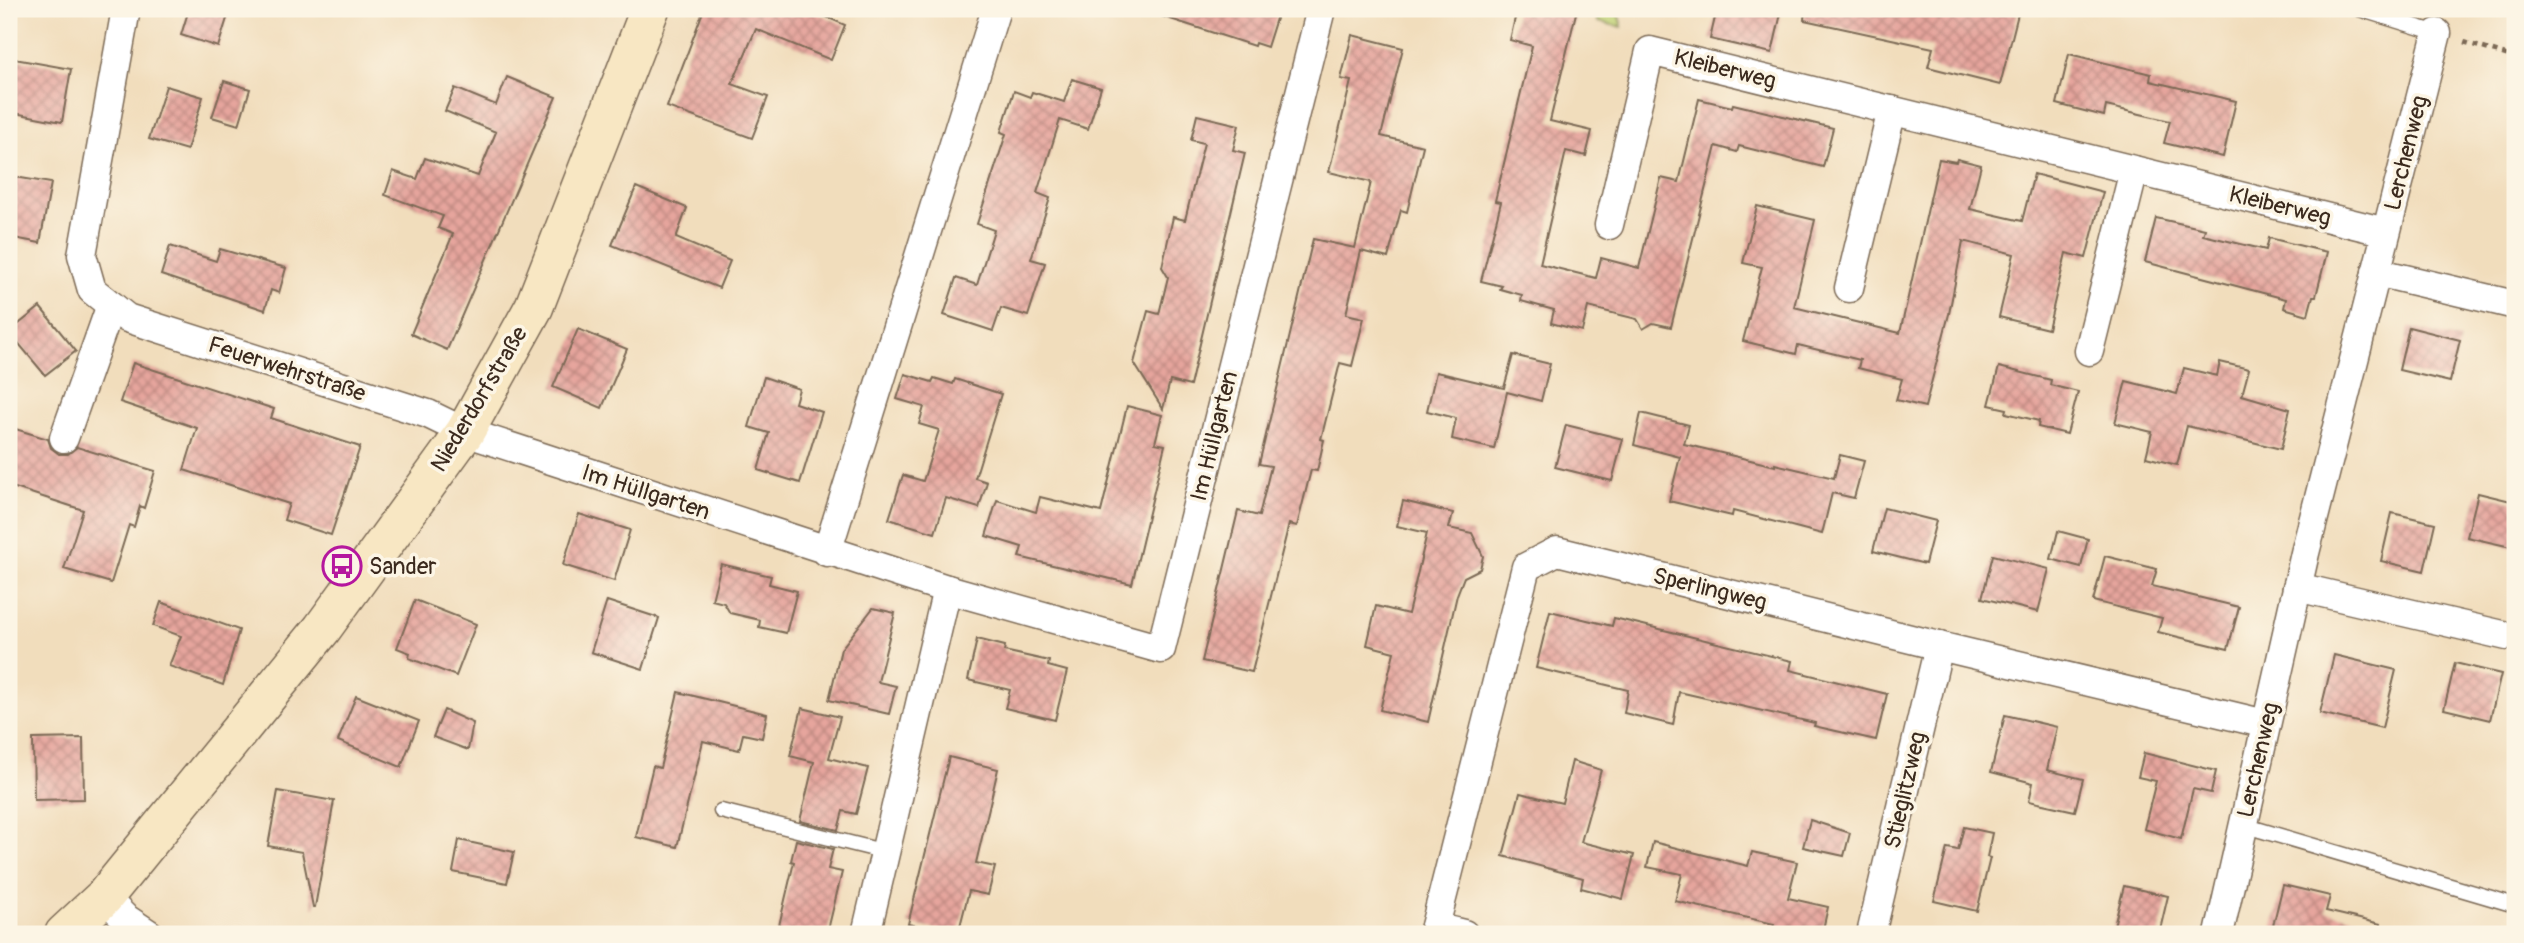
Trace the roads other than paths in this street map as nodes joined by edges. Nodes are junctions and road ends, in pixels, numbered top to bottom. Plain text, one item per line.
1 (126, 9) edge
2 (650, 9) edge
3 (996, 9) edge
4 (1321, 9) edge
5 (2359, 9) edge
6 (2437, 33) joint
7 (1892, 110) junction
8 (2134, 170) junction
9 (1609, 225) dead end
10 (2386, 232) junction
11 (2376, 272) junction
12 (1849, 288) dead end
13 (111, 305) junction
14 (2515, 306) edge
15 (2089, 351) dead end
16 (465, 432) junction
17 (64, 438) dead end
18 (827, 552) junction
19 (2297, 587) junction
20 (947, 589) junction
21 (2507, 636) dead end
22 (1938, 646) junction
23 (2266, 724) junction
24 (721, 811) dead end
25 (2243, 825) junction
26 (886, 852) junction
27 (104, 897) junction
28 (2515, 905) edge
29 (1434, 931) edge
30 (64, 934) edge
31 (149, 934) edge
32 (866, 934) edge
33 (1464, 934) edge
34 (1871, 934) edge
35 (2219, 934) edge

1 - 13 street, Feuerwehrstraße
2 - 16 main road, Niederdorfstraße
3 - 18 street
4 - 20 street, Im Hüllgarten
5 - 6 lane
6 - 10 street, Lerchenweg
7 - 8 street, Kleiberweg
7 - 9 street, Kleiberweg
7 - 12 street
8 - 10 street, Kleiberweg
8 - 15 street
10 - 11 street, Lerchenweg
11 - 14 street
11 - 19 street, Lerchenweg
13 - 16 street, Feuerwehrstraße
13 - 17 street
16 - 18 street, Im Hüllgarten
16 - 27 main road, Niederdorfstraße
18 - 20 street, Im Hüllgarten
19 - 21 street
19 - 23 street, Lerchenweg
20 - 26 street
22 - 23 street, Sperlingweg
22 - 29 street, Sperlingweg
22 - 34 street, Stieglitzweg
23 - 25 street, Lerchenweg
24 - 26 lane
25 - 28 lane
25 - 35 street, Lerchenweg
26 - 32 street
27 - 30 main road, Niederdorfstraße
27 - 31 street
29 - 33 street

